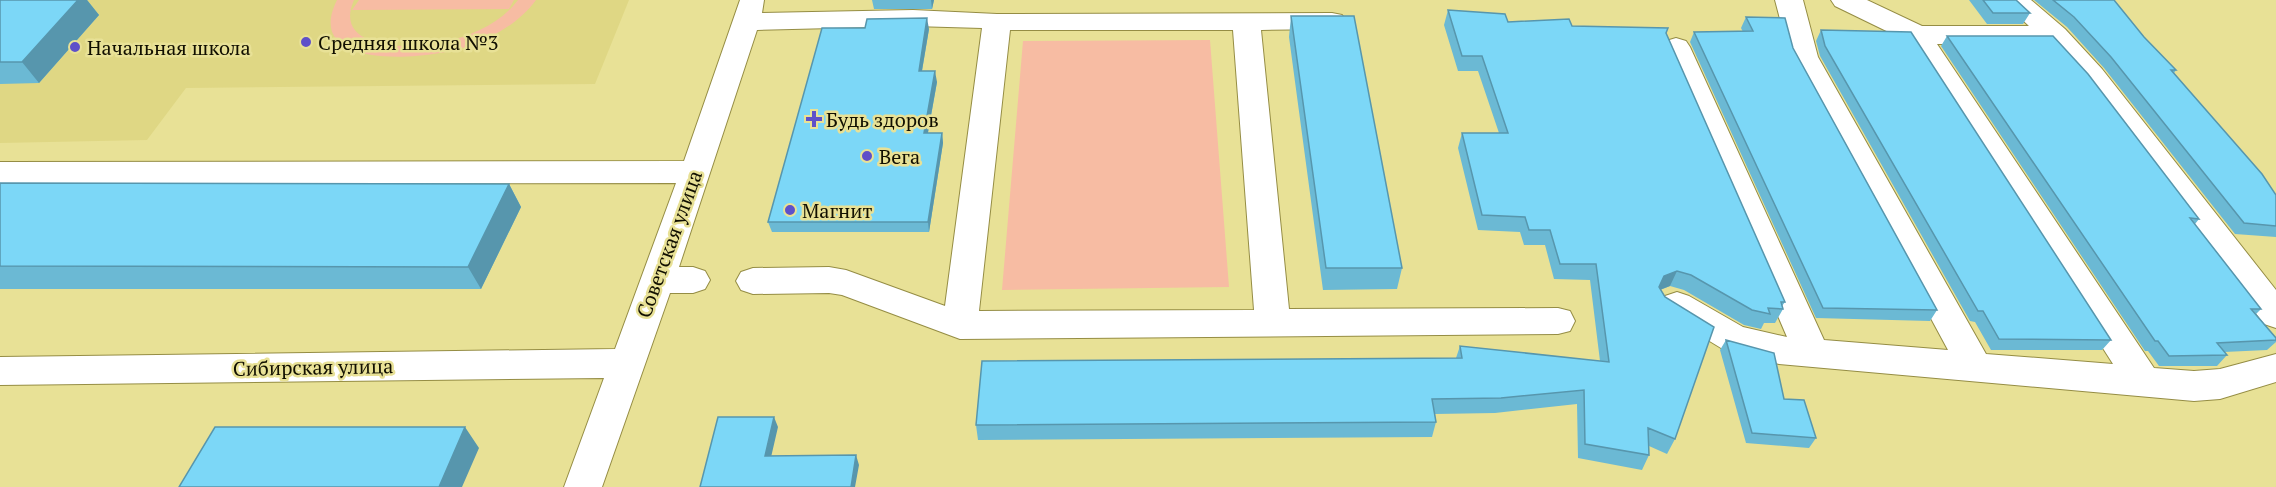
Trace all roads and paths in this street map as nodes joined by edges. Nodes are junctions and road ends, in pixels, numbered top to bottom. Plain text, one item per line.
1 (1789, 0) edge
2 (1845, 0) edge
3 (2015, 0) edge
4 (749, 11) edge
5 (990, 14) edge
6 (1332, 21) edge
7 (1246, 22) junction
8 (1917, 34) junction
9 (2055, 35) junction
10 (1676, 46) dead end
11 (696, 172) junction
12 (0, 173) edge
13 (656, 280) junction
14 (693, 280) dead end
15 (753, 281) dead end
16 (1671, 301) edge
17 (2276, 315) edge
18 (1558, 321) dead end
19 (1273, 323) junction
20 (960, 325) junction
21 (1812, 353) junction
22 (627, 363) junction
23 (1975, 367) junction
24 (2276, 368) edge
25 (0, 371) edge
26 (2144, 382) junction
27 (583, 487) edge

1 - 23 street
2 - 8 street
3 - 9 street
4 - 5 street
4 - 11 street, Советская улица
5 - 7 street
5 - 20 street
6 - 7 street
7 - 19 street
8 - 9 street
8 - 26 street
9 - 17 street
10 - 21 street
11 - 12 street
11 - 13 street, Советская улица
13 - 14 street
13 - 22 street, Советская улица
15 - 20 street
16 - 21 street
18 - 19 street
19 - 20 street
21 - 23 street
22 - 25 street, Сибирская улица
22 - 27 street, Советская улица
23 - 26 street
24 - 26 street

